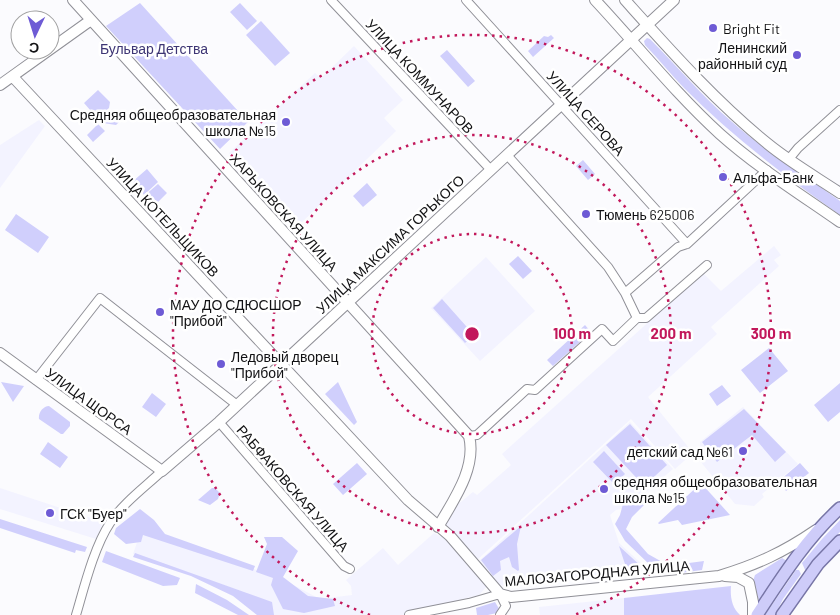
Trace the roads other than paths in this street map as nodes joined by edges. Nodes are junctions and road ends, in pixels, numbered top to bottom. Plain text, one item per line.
1 (73, 0) edge
2 (331, 0) edge
3 (466, 0) edge
4 (595, 0) edge
5 (625, 0) edge
6 (674, 0) edge
7 (91, 20) junction
8 (647, 24) junction
9 (631, 39) junction
10 (13, 77) junction
11 (0, 86) edge
12 (561, 104) junction
13 (840, 110) edge
14 (506, 155) junction
15 (789, 159) junction
16 (491, 170) junction
17 (767, 170) junction
18 (840, 193) edge
19 (840, 222) edge
20 (687, 244) junction
21 (707, 265) dead end
22 (625, 293) junction
23 (347, 302) junction
24 (637, 318) junction
25 (0, 353) edge
26 (282, 364) junction
27 (36, 380) junction
28 (237, 405) junction
29 (219, 422) junction
30 (469, 436) junction
31 (162, 471) junction
32 (840, 508) edge
33 (822, 525) junction
34 (438, 527) junction
35 (840, 541) edge
36 (782, 552) junction
37 (797, 564) junction
38 (350, 569) dead end
39 (719, 576) junction
40 (500, 594) junction
41 (784, 612) edge
42 (76, 615) edge
43 (409, 615) edge
44 (500, 615) edge
45 (755, 615) edge

1 - 7 street, ХАРЬКОВСКАЯ УЛИЦА
2 - 16 street, УЛИЦА КОММУНАРОВ
3 - 12 street, УЛИЦА СЕРОВА
4 - 9 street
5 - 8 street
6 - 8 street, УЛИЦА МАКСИМА ГОРЬКОГО
7 - 10 street
7 - 23 street, ХАРЬКОВСКАЯ УЛИЦА
8 - 9 street, УЛИЦА МАКСИМА ГОРЬКОГО
8 - 15 street
9 - 12 street, УЛИЦА МАКСИМА ГОРЬКОГО
9 - 17 street
10 - 11 street
10 - 26 street, УЛИЦА КОТЕЛЬЩИКОВ
12 - 14 street, УЛИЦА МАКСИМА ГОРЬКОГО
12 - 20 street, УЛИЦА СЕРОВА
13 - 15 street
14 - 16 street, УЛИЦА МАКСИМА ГОРЬКОГО
14 - 22 street
15 - 18 street
16 - 23 street, УЛИЦА МАКСИМА ГОРЬКОГО
17 - 19 street
17 - 20 street
20 - 22 street
21 - 24 street
22 - 24 street
23 - 26 street, УЛИЦА МАКСИМА ГОРЬКОГО
23 - 30 street, ХАРЬКОВСКАЯ УЛИЦА
24 - 30 street
25 - 27 street, УЛИЦА ЩОРСА
26 - 28 street, УЛИЦА МАКСИМА ГОРЬКОГО
26 - 34 street, УЛИЦА КОТЕЛЬЩИКОВ
27 - 28 street
27 - 31 street, УЛИЦА ЩОРСА
28 - 29 street, УЛИЦА МАКСИМА ГОРЬКОГО
29 - 31 street, УЛИЦА МАКСИМА ГОРЬКОГО
29 - 38 street, РАБФАКОВСКАЯ УЛИЦА
30 - 34 street
31 - 42 street, УЛИЦА МАКСИМА ГОРЬКОГО
32 - 33 main road
33 - 36 street, МАЛОЗАГОРОДНАЯ УЛИЦА
33 - 37 main road
34 - 40 street, УЛИЦА КОТЕЛЬЩИКОВ
35 - 41 main road
36 - 37 street
36 - 39 street, МАЛОЗАГОРОДНАЯ УЛИЦА
37 - 41 main road
37 - 45 main road
39 - 40 street, МАЛОЗАГОРОДНАЯ УЛИЦА
39 - 45 street, МАЛОЗАГОРОДНАЯ УЛИЦА
40 - 43 street
40 - 44 street, МАЛОЗАГОРОДНАЯ УЛИЦА

